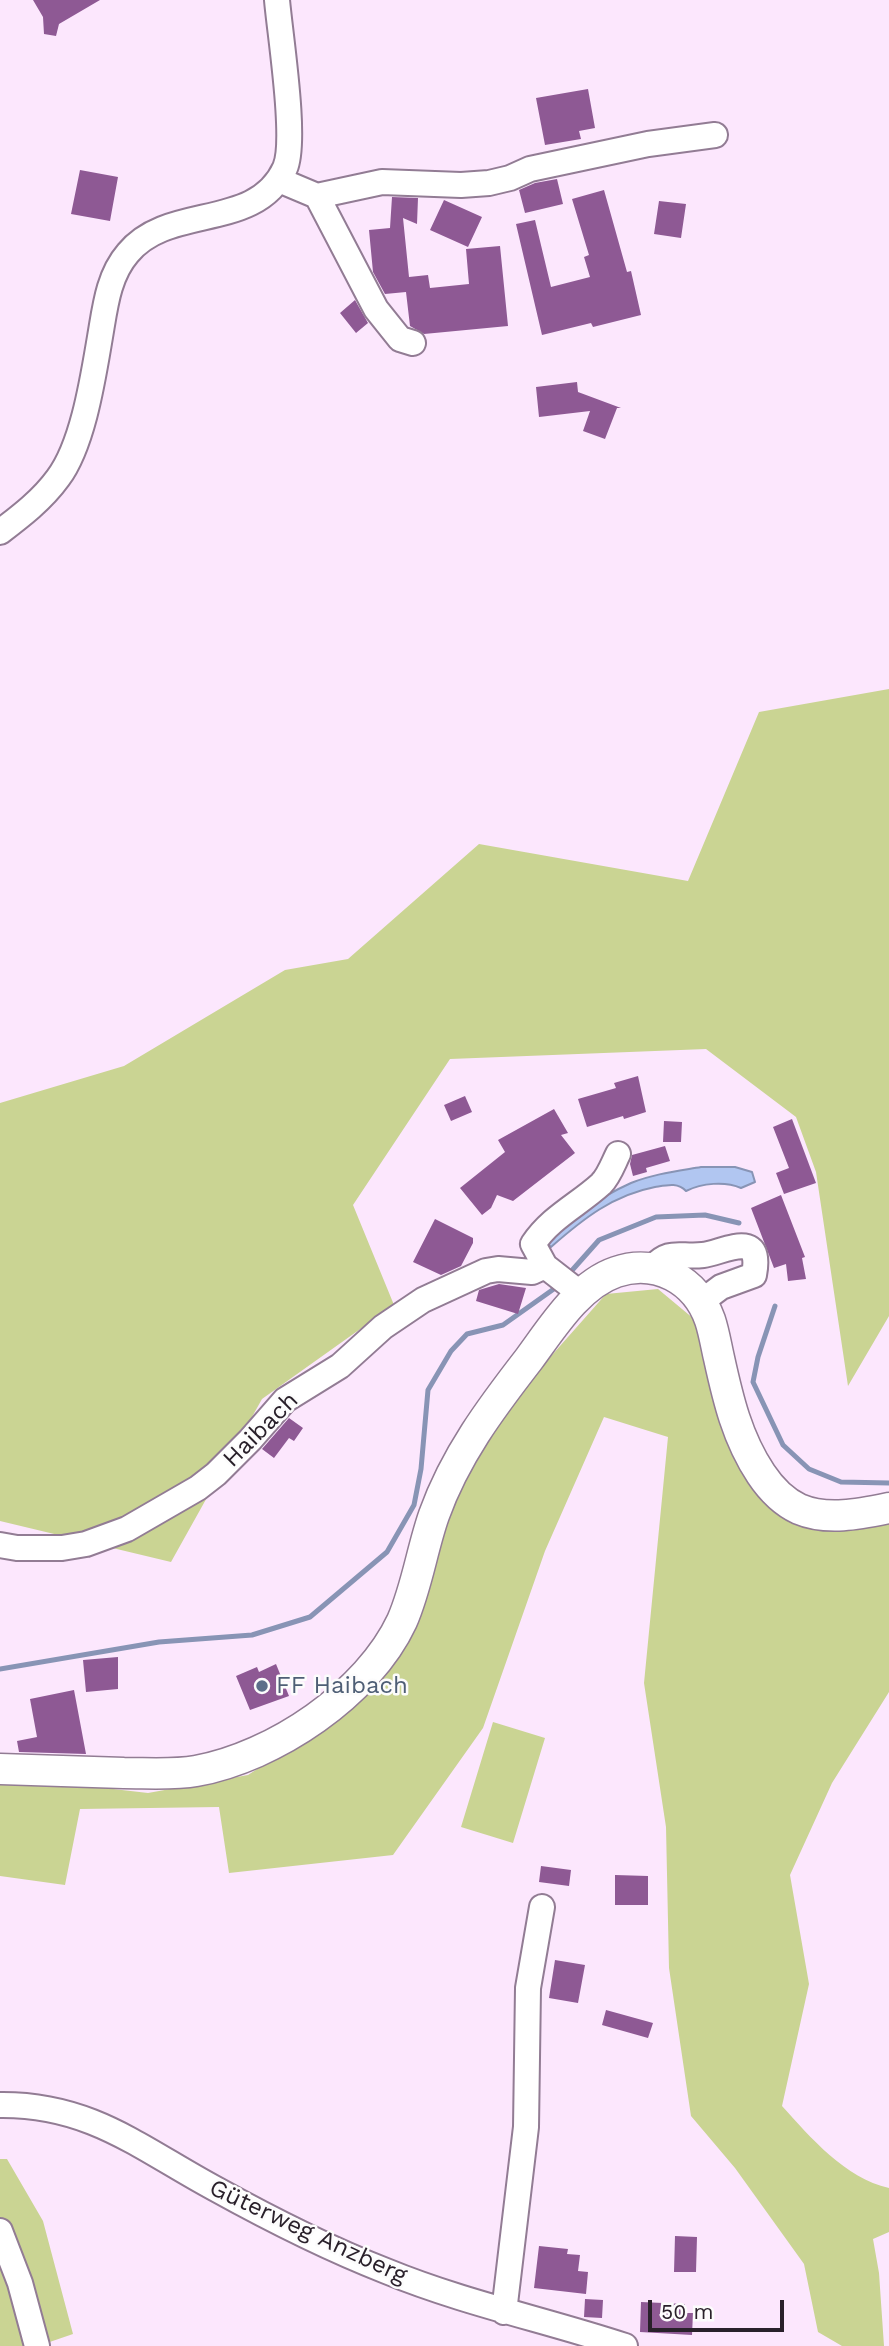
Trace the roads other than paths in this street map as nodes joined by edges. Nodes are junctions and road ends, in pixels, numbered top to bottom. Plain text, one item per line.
1 (276, 0) edge
2 (715, 135) dead end
3 (279, 180) junction
4 (317, 196) junction
5 (413, 343) dead end
6 (0, 532) edge
7 (618, 1154) dead end
8 (701, 1255) junction
9 (652, 1268) junction
10 (562, 1279) junction
11 (711, 1294) junction
12 (889, 1508) edge
13 (0, 1545) edge
14 (0, 1769) edge
15 (542, 1907) dead end
16 (0, 2105) edge
17 (0, 2231) edge
18 (504, 2312) junction
19 (37, 2346) edge
20 (625, 2346) edge

1 - 3 street
2 - 4 street
3 - 4 street
3 - 6 street
4 - 5 street
7 - 10 street
8 - 9 street
8 - 11 street
8 - 11 street
9 - 10 main road
9 - 11 main road
10 - 13 street, Haibach
10 - 14 main road
11 - 12 main road
15 - 18 street
16 - 18 street, Güterweg Anzberg
17 - 19 street
18 - 20 street, Güterweg Anzberg

